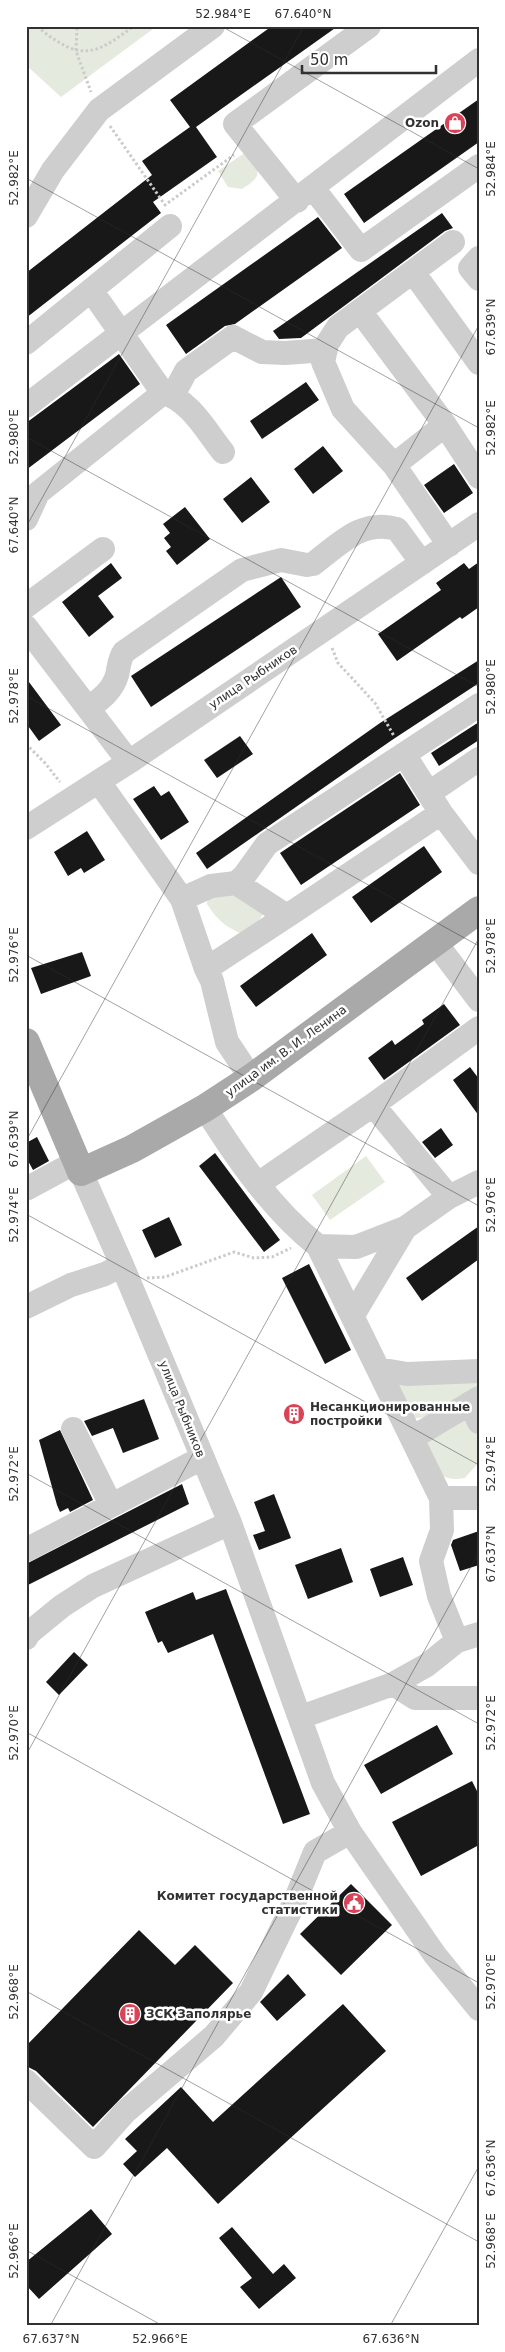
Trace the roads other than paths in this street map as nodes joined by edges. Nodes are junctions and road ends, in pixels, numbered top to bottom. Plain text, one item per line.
1 (212, 26) edge
2 (369, 26) edge
3 (479, 60) edge
4 (479, 166) edge
5 (305, 194) junction
6 (26, 216) edge
7 (170, 226) dead end
8 (453, 242) dead end
9 (479, 258) edge
10 (413, 272) junction
11 (479, 279) edge
12 (91, 290) junction
13 (360, 311) junction
14 (122, 334) junction
15 (26, 343) edge
16 (326, 350) junction
17 (479, 363) edge
18 (168, 394) junction
19 (26, 406) edge
20 (445, 425) junction
21 (223, 452) dead end
22 (394, 465) junction
23 (476, 465) edge
24 (26, 519) edge
25 (479, 524) edge
26 (449, 545) junction
27 (103, 549) dead end
28 (422, 563) junction
29 (26, 606) edge
30 (26, 627) edge
31 (479, 705) edge
32 (89, 708) junction
33 (404, 754) junction
34 (479, 759) edge
35 (129, 762) junction
36 (99, 782) junction
37 (429, 793) junction
38 (441, 813) junction
39 (26, 828) edge
40 (479, 863) edge
41 (236, 883) junction
42 (182, 899) junction
43 (479, 910) edge
44 (287, 916) junction
45 (435, 942) junction
46 (206, 969) junction
47 (479, 1000) edge
48 (479, 1028) edge
49 (26, 1042) edge
50 (251, 1078) junction
51 (34, 1084) edge
52 (373, 1105) junction
53 (205, 1108) junction
54 (78, 1167) junction
55 (258, 1184) junction
56 (478, 1186) edge
57 (26, 1189) edge
58 (449, 1196) junction
59 (405, 1228) junction
60 (314, 1242) junction
61 (126, 1274) junction
62 (26, 1307) edge
63 (353, 1315) junction
64 (378, 1369) junction
65 (479, 1371) edge
66 (476, 1408) edge
67 (73, 1429) dead end
68 (412, 1438) junction
69 (202, 1458) junction
70 (442, 1498) junction
71 (479, 1498) edge
72 (111, 1505) junction
73 (230, 1523) junction
74 (26, 1550) edge
75 (468, 1637) edge
76 (26, 1638) edge
77 (393, 1684) junction
78 (479, 1698) edge
79 (301, 1717) junction
80 (350, 1832) junction
81 (479, 2009) edge
82 (26, 2081) edge

1 - 6 street
2 - 5 street
3 - 5 street
4 - 5 street
5 - 14 street
7 - 12 street
8 - 10 street
9 - 11 street
10 - 13 street
10 - 17 street
12 - 14 street
12 - 15 street
13 - 16 street
13 - 20 street
14 - 18 street
14 - 19 street
16 - 18 street
16 - 22 street
18 - 21 street
18 - 24 street
20 - 22 street
20 - 23 street
22 - 26 street
25 - 26 street, улица Рыбников
26 - 28 street, улица Рыбников
27 - 29 street
28 - 32 street
28 - 35 street, улица Рыбников
30 - 32 street
31 - 33 street
32 - 35 street
33 - 37 street
33 - 41 street
34 - 37 street
35 - 36 street, улица Рыбников
36 - 39 street, улица Рыбников
36 - 42 street
37 - 38 street
38 - 40 street
38 - 44 street
41 - 42 street
41 - 44 street
42 - 46 street
43 - 45 main road, улица им. В. И. Ленина
44 - 46 street
45 - 47 street
45 - 50 main road, улица им. В. И. Ленина
46 - 50 street
48 - 52 street
49 - 51 main road, улица Рыбников
50 - 53 main road, улица им. В. И. Ленина
51 - 54 main road, улица Рыбников
52 - 55 street
52 - 58 street
53 - 54 main road, улица им. В. И. Ленина
53 - 55 street
54 - 57 street
54 - 61 street, улица Рыбников
55 - 60 street
56 - 58 street
58 - 59 street
59 - 60 street
59 - 63 street
60 - 63 street
61 - 62 street
61 - 69 street, улица Рыбников
63 - 64 street
64 - 65 street
64 - 68 street
66 - 68 street
67 - 72 street
68 - 70 street
69 - 72 street
69 - 73 street, улица Рыбников
70 - 71 street
70 - 75 street
72 - 74 street
73 - 76 street
73 - 79 street, улица Рыбников
75 - 77 street
77 - 78 street
77 - 79 street
79 - 80 street, улица Рыбников
80 - 81 street, улица Рыбников
80 - 82 street

